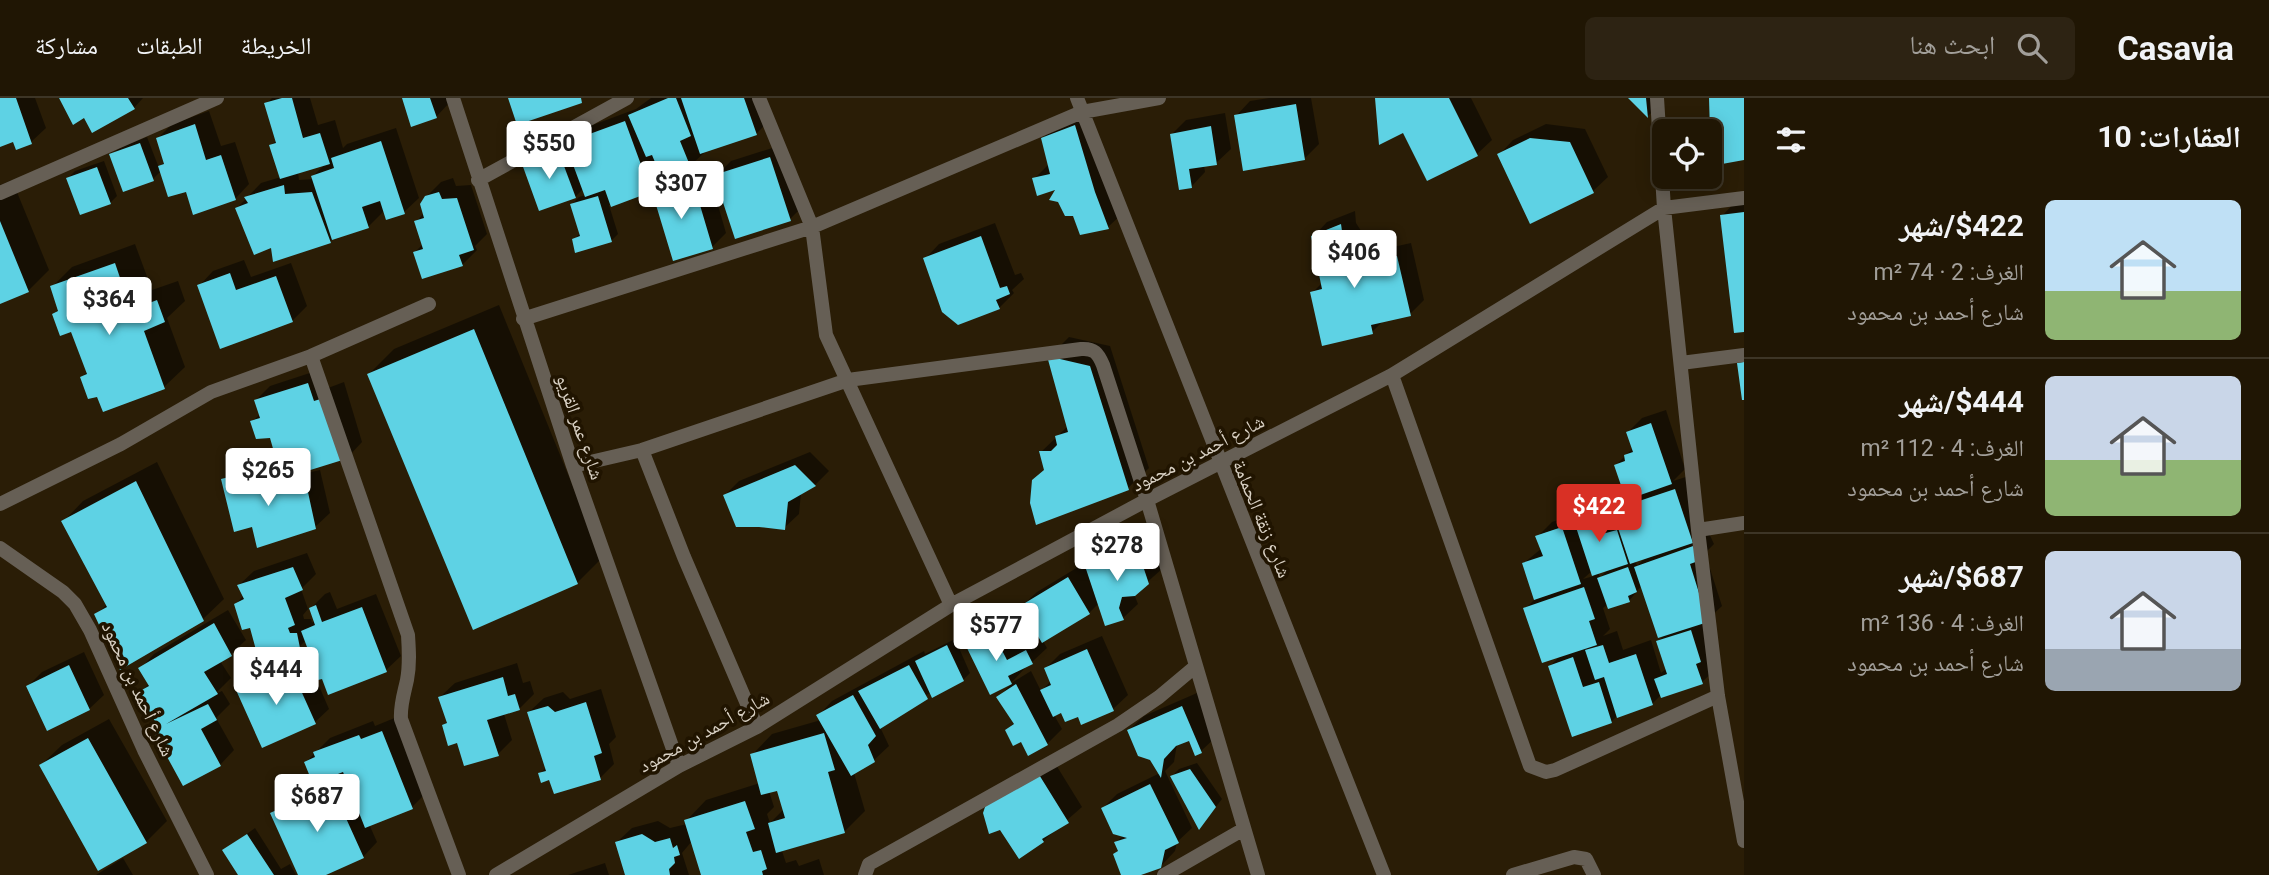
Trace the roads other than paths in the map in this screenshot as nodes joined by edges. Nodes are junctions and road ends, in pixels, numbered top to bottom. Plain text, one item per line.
1 (217, 98) edge
2 (453, 98) edge
3 (627, 98) edge
4 (759, 98) edge
5 (1158, 98) edge
6 (1657, 98) edge
7 (1079, 105) edge
8 (478, 180) junction
9 (0, 193) edge
10 (1744, 198) edge
11 (1664, 208) junction
12 (812, 227) junction
13 (429, 304) dead end
14 (523, 319) junction
15 (1744, 355) edge
16 (311, 356) junction
17 (1681, 363) junction
18 (1392, 375) junction
19 (848, 380) junction
20 (642, 450) junction
21 (1220, 464) junction
22 (573, 466) junction
23 (1147, 500) junction
24 (0, 505) edge
25 (1744, 523) edge
26 (1698, 530) junction
27 (0, 548) edge
28 (951, 605) junction
29 (1196, 666) junction
30 (1718, 696) junction
31 (757, 727) junction
32 (680, 766) junction
33 (1741, 801) edge
34 (1244, 829) junction
35 (1744, 841) edge
36 (206, 875) edge
37 (459, 875) edge
38 (496, 875) edge
39 (865, 875) edge
40 (1164, 875) edge
41 (1258, 875) edge
42 (1384, 875) edge
43 (1513, 875) edge
44 (1594, 875) edge

1 - 9 street
2 - 8 street, شارع عمر القريو
3 - 8 street
4 - 12 street
5 - 7 street
6 - 11 street
7 - 12 street
7 - 21 street, شارع زنقة الحمامة
8 - 14 street, شارع عمر القريو
10 - 11 street, شارع أحمد بن محمود
11 - 17 street
11 - 18 street, شارع أحمد بن محمود
12 - 14 street
12 - 19 street
13 - 16 street
14 - 22 street, شارع عمر القريو
15 - 17 street
16 - 24 street
16 - 37 street
17 - 26 street
18 - 21 street, شارع أحمد بن محمود
18 - 30 street
19 - 20 street
19 - 23 street
19 - 28 street
20 - 22 street
20 - 31 street
21 - 23 street, شارع أحمد بن محمود
21 - 42 street, شارع زنقة الحمامة
22 - 32 street, شارع عمر القريو
23 - 28 street, شارع أحمد بن محمود
23 - 29 street
25 - 26 street
26 - 30 street
27 - 36 street, شارع أحمد بن محمود
28 - 31 street, شارع أحمد بن محمود
29 - 34 street
29 - 39 street
30 - 33 street
31 - 32 street, شارع أحمد بن محمود
32 - 38 street, شارع أحمد بن محمود
33 - 35 street
34 - 40 street
34 - 41 street
43 - 44 street

